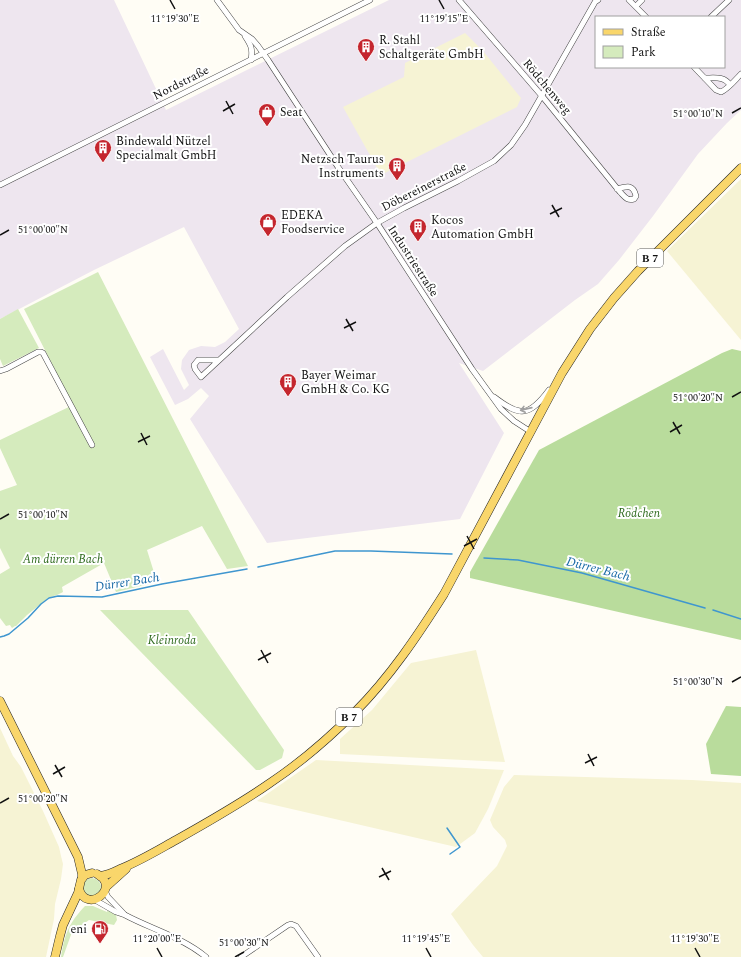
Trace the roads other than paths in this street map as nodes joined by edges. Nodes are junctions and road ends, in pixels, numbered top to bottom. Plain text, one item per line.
1 (217, 0) edge
2 (370, 0) edge
3 (459, 0) edge
4 (598, 0) edge
5 (629, 0) edge
6 (642, 0) edge
7 (729, 0) edge
8 (636, 6) junction
9 (645, 16) edge
10 (712, 16) edge
11 (245, 35) junction
12 (263, 53) junction
13 (251, 60) junction
14 (695, 68) edge
15 (741, 74) edge
16 (705, 78) junction
17 (730, 85) junction
18 (542, 96) junction
19 (741, 168) edge
20 (0, 185) edge
21 (618, 189) dead end
22 (377, 223) junction
23 (219, 360) junction
24 (0, 371) edge
25 (562, 373) junction
26 (490, 394) junction
27 (531, 432) junction
28 (92, 445) dead end
29 (0, 702) edge
30 (78, 857) junction
31 (131, 865) junction
32 (96, 875) junction
33 (82, 878) junction
34 (79, 889) junction
35 (105, 889) junction
36 (92, 899) junction
37 (124, 915) junction
38 (67, 917) junction
39 (55, 957) edge
40 (206, 957) edge
41 (241, 957) edge
42 (318, 957) edge

1 - 11 street, Industriestraße
2 - 12 street, Nordstraße
3 - 18 street, Rödchenweg
4 - 18 street, Döbereinerstraße
5 - 8 street
6 - 8 street
7 - 10 street
8 - 9 street
11 - 12 street, Industriestraße
11 - 13 street, Industriestraße
12 - 13 street, Nordstraße
12 - 22 street, Industriestraße
13 - 20 street, Nordstraße
14 - 16 street
15 - 17 street
16 - 17 street
16 - 17 street
18 - 21 street, Rödchenweg
18 - 22 street, Döbereinerstraße
19 - 25 main road, B 7
22 - 23 street, Döbereinerstraße
22 - 26 street, Industriestraße
23 - 23 street, Döbereinerstraße
24 - 28 street
25 -> 26 street
25 - 27 main road, B 7
26 - 27 street, Industriestraße
27 - 31 main road, B 7
29 - 30 main road
30 - 32 main road
30 - 33 main road
31 - 32 main road, B 7
31 - 35 main road, B 7
32 - 33 main road
32 - 35 main road
33 - 34 main road
34 - 36 main road
34 - 38 main road
35 - 36 main road
35 - 37 street
36 - 37 street
36 - 38 main road
37 - 40 street
38 - 39 main road
41 - 42 street

